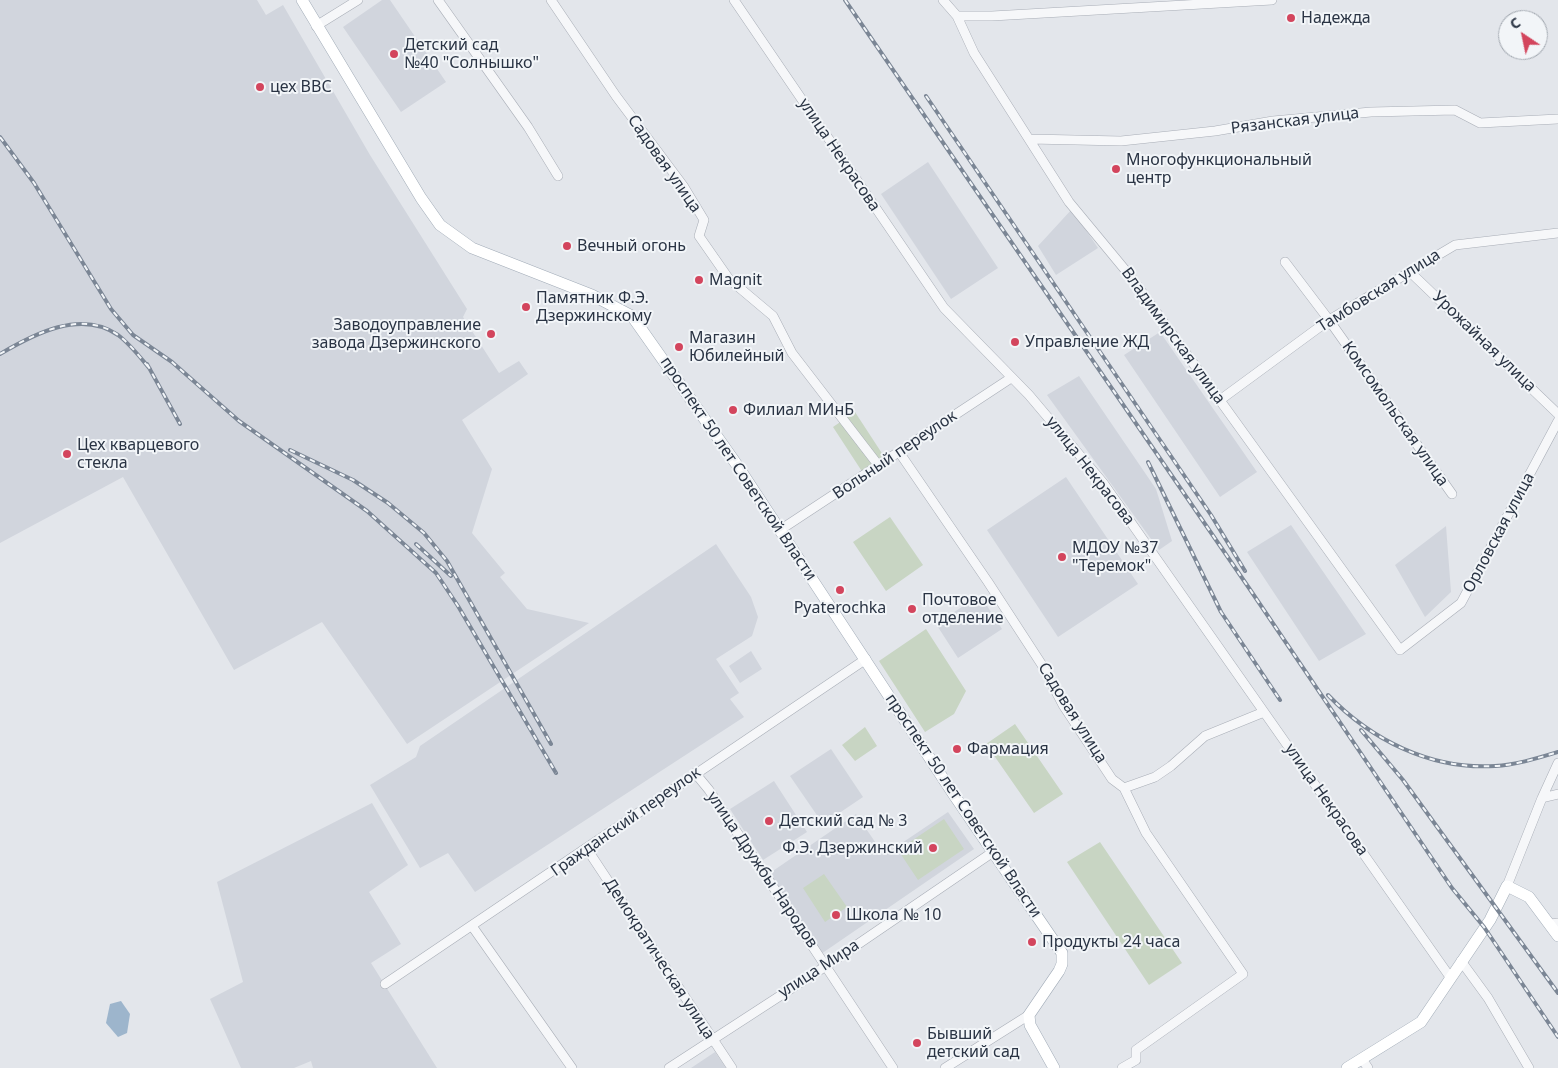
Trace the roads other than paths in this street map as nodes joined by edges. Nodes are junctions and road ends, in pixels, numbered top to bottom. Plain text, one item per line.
1 (302, 0) edge
2 (358, 0) edge
3 (438, 0) edge
4 (551, 0) edge
5 (734, 0) edge
6 (943, 0) edge
7 (1272, 0) edge
8 (956, 16) junction
9 (316, 26) junction
10 (1558, 119) edge
11 (1030, 139) junction
12 (558, 176) dead end
13 (1558, 233) edge
14 (1285, 262) dead end
15 (1409, 271) junction
16 (1329, 320) junction
17 (1010, 378) junction
18 (1220, 400) junction
19 (1558, 414) edge
20 (1558, 421) edge
21 (899, 452) junction
22 (879, 466) junction
23 (1452, 494) dead end
24 (780, 530) junction
25 (1400, 650) joint
26 (866, 659) junction
27 (1264, 712) junction
28 (1558, 764) edge
29 (695, 773) junction
30 (1124, 788) junction
31 (1558, 794) edge
32 (1542, 798) junction
33 (587, 849) junction
34 (993, 852) junction
35 (1507, 886) junction
36 (1554, 923) edge
37 (472, 926) junction
38 (1558, 936) edge
39 (1461, 961) junction
40 (826, 966) junction
41 (1450, 977) junction
42 (385, 984) dead end
43 (1030, 1020) junction
44 (712, 1039) junction
45 (1365, 1063) edge
46 (572, 1068) edge
47 (669, 1068) edge
48 (732, 1068) edge
49 (893, 1068) edge
50 (945, 1068) edge
51 (1054, 1068) edge
52 (1122, 1068) edge
53 (1347, 1068) edge
54 (1529, 1068) edge

1 - 9 main road, проспект 50 лет Советской Власти
2 - 9 street
3 - 12 street
4 - 22 street, Садовая улица
5 - 17 street, улица Некрасова
6 - 8 street, Владимирская улица
7 - 8 street
8 - 11 street, Владимирская улица
9 - 24 main road, проспект 50 лет Советской Власти
10 - 11 street, Рязанская улица
11 - 18 street, Владимирская улица
13 - 15 street, Тамбовская улица
14 - 16 street, Комсомольская улица
15 - 16 street, Тамбовская улица
15 - 19 street, Урожайная улица
16 - 18 street, Тамбовская улица
16 - 23 street, Комсомольская улица
17 - 21 street, Вольный переулок
17 - 27 street, улица Некрасова
18 - 25 street, Владимирская улица
20 - 25 street, Орловская улица
21 - 22 street, Вольный переулок
21 - 30 street, Садовая улица
22 - 24 street, Вольный переулок
24 - 26 main road, проспект 50 лет Советской Власти
26 - 29 street, Гражданский переулок
26 - 34 main road, проспект 50 лет Советской Власти
27 - 30 street
27 - 41 street, улица Некрасова
28 - 32 street
29 - 33 street, Гражданский переулок
29 - 40 street, улица Дружбы Народов
30 - 52 street, Садовая улица
31 - 32 street
32 - 35 street
33 - 37 street, Гражданский переулок
33 - 44 street, Демократическая улица
34 - 40 street, улица Мира
34 - 43 main road, проспект 50 лет Советской Власти
35 - 36 main road
35 - 39 main road
36 - 38 main road
37 - 42 street, Гражданский переулок
37 - 46 street
39 - 41 main road
39 - 54 street
40 - 44 street, улица Мира
40 - 49 street, улица Дружбы Народов
41 - 45 main road
43 - 50 street
43 - 51 main road
44 - 47 street, улица Мира
44 - 48 street, Демократическая улица
45 - 53 main road

